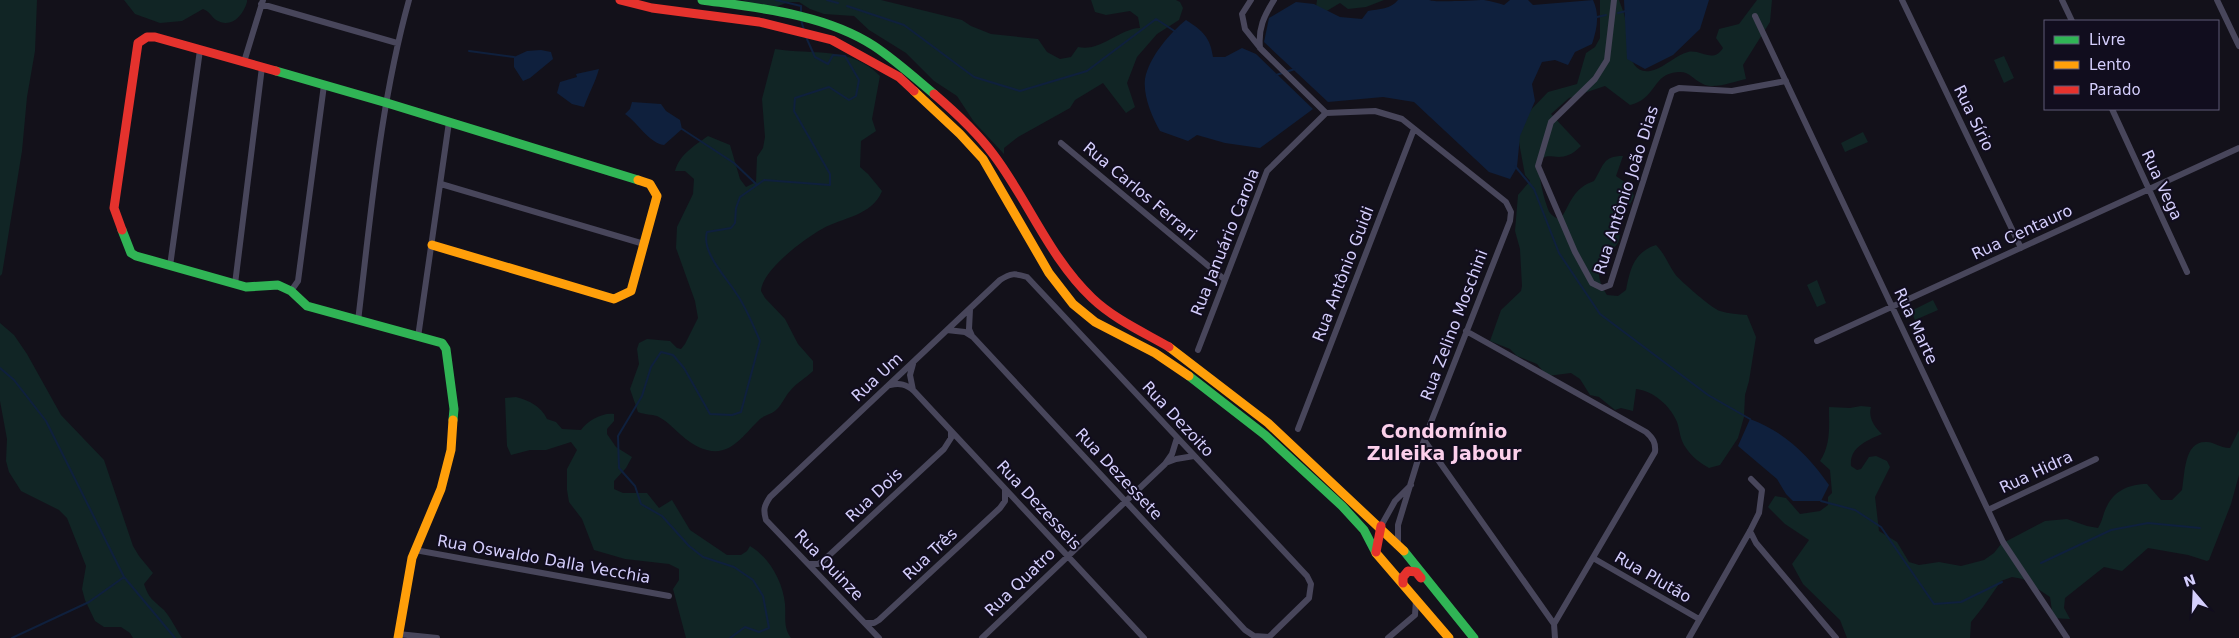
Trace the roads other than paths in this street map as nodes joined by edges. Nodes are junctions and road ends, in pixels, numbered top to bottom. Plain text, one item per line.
1 (409, 0) edge
2 (620, 0) edge
3 (702, 0) edge
4 (1251, 0) edge
5 (1274, 0) edge
6 (1614, 0) edge
7 (1902, 0) edge
8 (2062, 0) edge
9 (2218, 0) edge
10 (262, 2) edge
11 (1755, 16) dead end
12 (2072, 20) edge
13 (397, 43) junction
14 (2239, 46) edge
15 (1261, 49) junction
16 (200, 50) junction
17 (244, 62) junction
18 (262, 67) junction
19 (1786, 81) junction
20 (324, 85) junction
21 (387, 103) junction
22 (2112, 110) edge
23 (1326, 113) junction
24 (449, 122) junction
25 (1414, 128) junction
26 (1061, 143) dead end
27 (2239, 148) edge
28 (440, 184) junction
29 (2149, 188) junction
30 (644, 244) junction
31 (432, 245) junction
32 (2021, 248) junction
33 (170, 266) junction
34 (2187, 272) dead end
35 (1016, 273) joint
36 (1224, 279) junction
37 (234, 284) junction
38 (291, 291) junction
39 (1891, 306) junction
40 (970, 309) junction
41 (358, 321) junction
42 (947, 330) junction
43 (1466, 331) junction
44 (418, 338) junction
45 (973, 338) junction
46 (1818, 341) dead end
47 (1198, 350) dead end
48 (913, 363) junction
49 (890, 385) junction
50 (914, 391) junction
51 (1298, 429) dead end
52 (951, 431) junction
53 (1177, 438) junction
54 (1424, 440) junction
55 (965, 446) junction
56 (944, 448) junction
57 (1194, 456) junction
58 (2096, 459) dead end
59 (1165, 464) junction
60 (1751, 479) dead end
61 (1411, 484) junction
62 (1005, 489) junction
63 (1125, 501) junction
64 (1019, 504) junction
65 (1000, 508) junction
66 (764, 509) joint
67 (1988, 510) junction
68 (1381, 526) junction
69 (1750, 531) junction
70 (1398, 543) junction
71 (1756, 543) junction
72 (1743, 544) junction
73 (415, 550) junction
74 (1376, 552) junction
75 (1068, 556) junction
76 (1593, 558) junction
77 (823, 561) junction
78 (809, 564) junction
79 (821, 577) junction
80 (1403, 583) junction
81 (1438, 593) junction
82 (669, 596) dead end
83 (1416, 598) junction
84 (1423, 607) junction
85 (1699, 619) junction
86 (879, 620) junction
87 (865, 623) junction
88 (1554, 624) junction
89 (1245, 630) junction
90 (398, 636) edge
91 (878, 637) edge
92 (1268, 637) edge
93 (437, 638) edge
94 (982, 638) edge
95 (1144, 638) edge
96 (1249, 638) edge
97 (1388, 638) edge
98 (1449, 638) edge
99 (1454, 638) edge
100 (1474, 638) edge
101 (1555, 638) edge
102 (1688, 638) edge
103 (1836, 638) edge
104 (2067, 638) edge

1 - 13 street
2 - 74 main road
3 - 68 main road
4 - 15 street
5 - 15 street
6 - 19 street, Rua Antônio João Dias
7 - 32 street, Rua Sírio
8 - 12 street
9 - 14 street
10 - 13 street
10 - 17 street
11 - 19 street, Rua Marte
13 - 21 street
15 - 23 street
16 - 17 main road
16 - 33 street
16 - 33 main road
17 - 18 main road
18 - 20 main road
18 - 37 street
19 - 39 street, Rua Marte
20 - 21 main road
20 - 38 street
21 - 24 main road
21 - 41 street
22 - 29 street, Rua Vega
23 - 25 street
23 - 36 street, Rua Januário Carola
24 - 28 street
24 - 30 main road
25 - 43 street, Rua Zelino Moschini
25 - 51 street, Rua Antônio Guidi
26 - 36 street, Rua Carlos Ferrari
27 - 29 street, Rua Centauro
28 - 30 street
28 - 31 street
29 - 32 street, Rua Centauro
29 - 34 street, Rua Vega
30 - 31 main road
31 - 44 street
32 - 39 street, Rua Centauro
33 - 37 main road
35 - 40 street, Rua Um
35 - 53 street, Rua Dezoito
36 - 47 street, Rua Januário Carola
37 - 38 main road
38 - 41 main road
39 - 46 street, Rua Centauro
39 - 67 street, Rua Marte
40 - 42 street, Rua Um
40 - 45 street
41 - 44 main road
42 - 45 street, Rua Dezessete
42 - 48 street, Rua Um
43 - 54 street, Rua Zelino Moschini
43 - 76 street
44 - 73 main road
45 - 63 street, Rua Dezessete
48 - 49 street, Rua Um
48 - 50 street
49 - 50 street
49 - 66 street, Rua Um
50 - 52 street, Rua Dezesseis
52 - 55 street, Rua Dezesseis
52 - 56 street, Rua Dois
53 - 57 street, Rua Dezoito
53 - 59 street, Rua Quatro
54 - 61 street, Rua Zelino Moschini
54 - 88 street
55 - 56 street
55 - 62 street, Rua Dezesseis
56 - 77 street, Rua Dois
57 - 59 street, Rua Quatro
57 - 92 street, Rua Dezoito
58 - 67 street, Rua Hidra
59 - 63 street, Rua Quatro
60 - 69 street
61 - 68 street, Rua Zelino Moschini
61 - 70 street, Rua Zelino Moschini
62 - 64 street, Rua Dezesseis
62 - 65 street
63 - 75 street, Rua Quatro
63 - 89 street, Rua Dezessete
64 - 65 street
64 - 75 street, Rua Dezesseis
65 - 86 street, Rua Três
66 - 78 street, Rua Quinze
67 - 104 street, Rua Marte
68 - 70 main road
68 - 74 main road
69 - 71 street
69 - 72 street
70 - 81 main road
71 - 72 street
71 - 103 street
72 - 85 street
73 - 82 street, Rua Oswaldo Dalla Vecchia
73 - 90 main road
74 - 80 main road
75 - 94 street, Rua Quatro
75 - 95 street, Rua Dezesseis
76 - 85 street, Rua Plutão
76 - 88 street
77 - 78 street
77 - 79 street
78 - 79 street, Rua Quinze
79 - 87 street, Rua Quinze
80 - 81 main road
80 - 83 main road
81 - 100 main road
83 - 84 main road
83 - 97 street
84 - 98 main road
84 - 99 main road
85 - 102 street
86 - 87 street
86 - 91 street
87 - 91 street, Rua Quinze
88 - 101 street
89 - 92 street
89 - 96 street, Rua Dezessete
90 - 93 street

